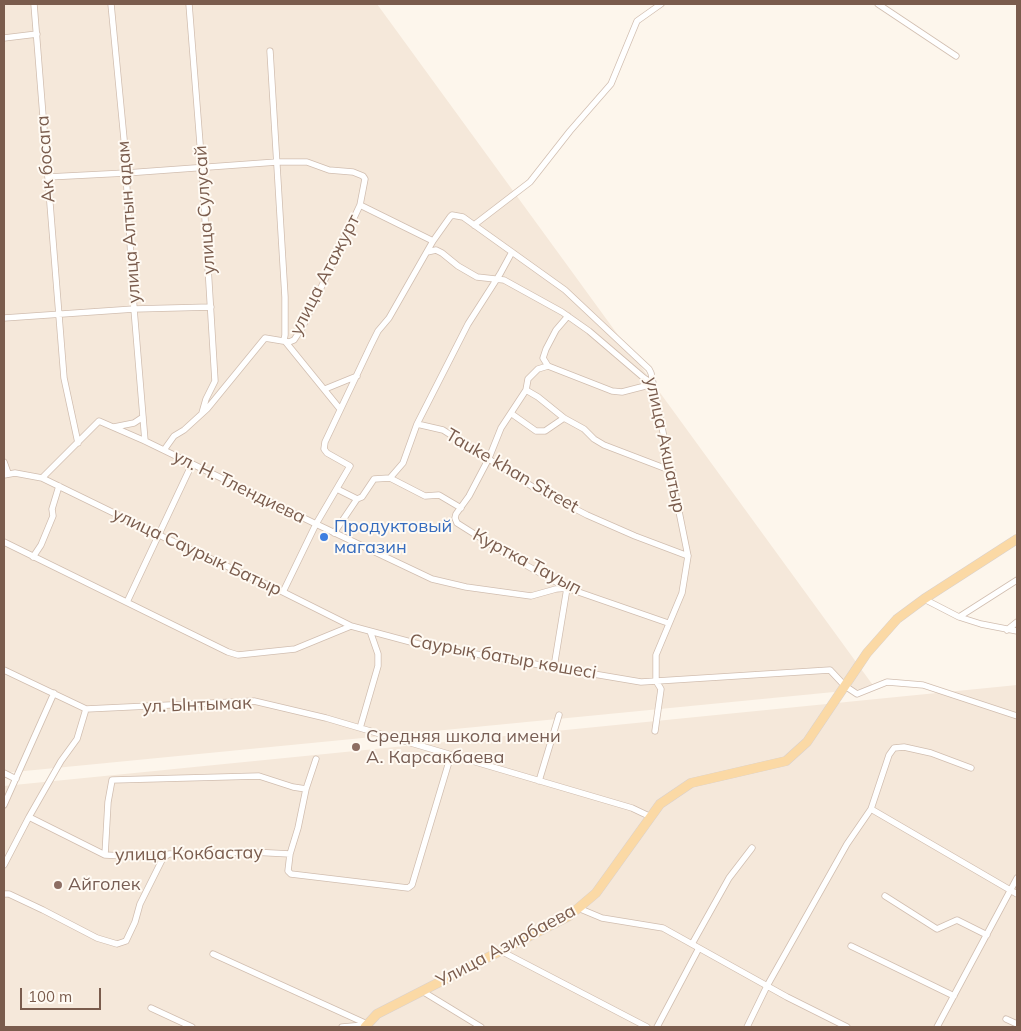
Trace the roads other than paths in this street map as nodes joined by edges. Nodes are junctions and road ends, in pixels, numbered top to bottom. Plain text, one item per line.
1 (34, 4) edge
2 (111, 4) edge
3 (188, 4) edge
4 (661, 4) edge
5 (878, 4) edge
6 (36, 34) junction
7 (4, 38) edge
8 (270, 51) dead end
9 (956, 56) dead end
10 (277, 162) junction
11 (202, 167) junction
12 (126, 173) junction
13 (48, 177) junction
14 (360, 204) junction
15 (474, 225) junction
16 (433, 241) junction
17 (427, 252) junction
18 (512, 252) junction
19 (497, 279) junction
20 (211, 307) junction
21 (134, 309) junction
22 (58, 315) junction
23 (568, 316) junction
24 (4, 318) edge
25 (284, 340) junction
26 (548, 366) junction
27 (357, 376) junction
28 (653, 384) junction
29 (325, 389) junction
30 (526, 390) junction
31 (340, 410) junction
32 (202, 414) junction
33 (512, 414) junction
34 (143, 417) junction
35 (564, 418) junction
36 (418, 424) junction
37 (112, 427) junction
38 (145, 441) junction
39 (78, 443) junction
40 (164, 450) junction
41 (489, 458) junction
42 (4, 462) edge
43 (192, 464) junction
44 (672, 471) junction
45 (6, 474) edge
46 (42, 478) junction
47 (390, 478) junction
48 (59, 486) junction
49 (337, 489) junction
50 (357, 499) junction
51 (461, 508) junction
52 (316, 524) junction
53 (334, 533) junction
54 (159, 535) junction
55 (1017, 539) edge
56 (4, 542) edge
57 (688, 556) junction
58 (33, 557) junction
59 (1017, 580) edge
60 (567, 588) junction
61 (283, 592) junction
62 (924, 599) junction
63 (127, 602) junction
64 (959, 617) junction
65 (1017, 622) edge
66 (668, 623) junction
67 (351, 626) junction
68 (1007, 630) junction
69 (370, 631) junction
70 (1017, 631) edge
71 (554, 667) junction
72 (4, 670) edge
73 (656, 681) junction
74 (845, 686) junction
75 (54, 693) junction
76 (86, 710) junction
77 (559, 715) dead end
78 (1017, 716) edge
79 (360, 728) junction
80 (655, 731) dead end
81 (451, 755) junction
82 (316, 759) dead end
83 (970, 768) dead end
84 (4, 774) edge
85 (16, 778) junction
86 (539, 781) junction
87 (306, 788) junction
88 (4, 805) edge
89 (870, 809) junction
90 (29, 816) junction
91 (651, 817) junction
92 (752, 848) dead end
93 (290, 854) junction
94 (105, 855) junction
95 (163, 858) junction
96 (4, 865) edge
97 (1017, 878) edge
98 (1011, 890) junction
99 (4, 894) edge
100 (1017, 894) edge
101 (885, 896) dead end
102 (578, 908) junction
103 (987, 934) junction
104 (692, 944) junction
105 (851, 946) dead end
106 (699, 948) junction
107 (501, 951) junction
108 (213, 954) dead end
109 (767, 986) junction
110 (422, 991) junction
111 (954, 996) junction
112 (151, 1008) dead end
113 (1006, 1020) dead end
114 (1017, 1024) edge
115 (366, 1026) edge
116 (192, 1027) edge
117 (342, 1027) edge
118 (481, 1027) edge
119 (647, 1027) edge
120 (657, 1027) edge
121 (747, 1027) edge
122 (847, 1027) edge
123 (937, 1027) edge

1 - 6 street, Ак босага
2 - 12 street, улица Алтын адам
3 - 11 street, улица Сулусай
4 - 15 street
5 - 9 street
6 - 7 street
6 - 13 street, Ак босага
8 - 10 street
10 - 11 street
10 - 14 street, улица Атажурт
10 - 25 street
11 - 12 street
11 - 20 street, улица Сулусай
12 - 13 street
12 - 21 street, улица Алтын адам
13 - 22 street, Ак босага
14 - 16 street
14 - 25 street, улица Атажурт
15 - 16 street, улица Акшатыр
15 - 18 street, улица Акшатыр
16 - 17 street
17 - 19 street
17 - 27 street
18 - 19 street
18 - 28 street, улица Акшатыр
19 - 23 street
19 - 36 street
20 - 21 street
20 - 32 street, улица Сулусай
21 - 22 street
21 - 34 street, улица Алтын адам
22 - 24 street
22 - 39 street, Ак босага
23 - 26 street
23 - 28 street
25 - 29 street
25 - 32 street, улица Атажурт
26 - 28 street
26 - 30 street, Куртка Тауып
27 - 29 street
27 - 31 street
28 - 44 street, улица Акшатыр
29 - 31 street
30 - 33 street, Куртка Тауып
30 - 35 street
31 - 49 street
32 - 40 street, улица Атажурт
33 - 35 street
33 - 41 street, Куртка Тауып
34 - 37 street
34 - 38 street, улица Алтын адам
35 - 44 street
36 - 41 street, Tauke khan Street
36 - 47 street
37 - 38 street, ул. Н. Тлендиева
37 - 39 street, ул. Н. Тлендиева
38 - 40 street, ул. Н. Тлендиева
39 - 46 street
40 - 43 street, ул. Н. Тлендиева
41 - 51 street, Куртка Тауып
41 - 57 street, Tauke khan Street
42 - 45 street
43 - 52 street, ул. Н. Тлендиева
43 - 54 street
44 - 57 street, улица Акшатыр
45 - 46 street, улица Саурык Батыр
46 - 48 street, улица Саурык Батыр
47 - 50 street
47 - 51 street
48 - 54 street, улица Саурык Батыр
48 - 58 street
49 - 50 street
49 - 52 street
50 - 53 street
51 - 60 street, Куртка Тауып
52 - 53 street, ул. Н. Тлендиева
52 - 61 street
53 - 60 street, ул. Н. Тлендиева
54 - 61 street, улица Саурык Батыр
54 - 63 street
55 - 62 main road, Улица Азирбаева
56 - 58 street
57 - 66 street, улица Акшатыр
58 - 63 street
59 - 64 street
60 - 66 street, Куртка Тауып
60 - 71 street
61 - 67 street, улица Саурык Батыр
62 - 64 street
62 - 74 main road, Улица Азирбаева
63 - 67 street
64 - 68 street
65 - 68 street
66 - 73 street, улица Акшатыр
67 - 69 street, Саурық батыр көшесі
68 - 70 street
69 - 71 street, Саурық батыр көшесі
69 - 79 street
71 - 73 street, Саурық батыр көшесі
72 - 75 street
73 - 74 street, Саурық батыр көшесі
73 - 80 street, улица Акшатыр
74 - 78 street
74 - 91 main road, Улица Азирбаева
75 - 76 street
75 - 85 street
76 - 79 street, ул. Ынтымак
76 - 90 street
77 - 86 street
79 - 81 street, ул. Ынтымак
81 - 86 street, ул. Ынтымак
81 - 93 street
82 - 87 street
83 - 89 street
84 - 85 street
85 - 88 street
86 - 91 street, ул. Ынтымак
87 - 93 street
87 - 94 street
89 - 98 street
89 - 109 street
90 - 94 street, улица Кокбастау
90 - 96 street
91 - 102 main road, Улица Азирбаева
92 - 104 street
93 - 95 street, улица Кокбастау
94 - 95 street, улица Кокбастау
95 - 99 street
97 - 98 street
98 - 100 street
98 - 103 street
101 - 103 street
102 - 104 street
102 - 107 main road, Улица Азирбаева
103 - 111 street
104 - 106 street
105 - 111 street
106 - 109 street
106 - 120 street
107 - 110 main road, Улица Азирбаева
107 - 119 street
108 - 115 street
109 - 121 street
109 - 122 street
110 - 115 main road, Улица Азирбаева
110 - 118 street
111 - 123 street
112 - 116 street
113 - 114 street
115 - 117 street

